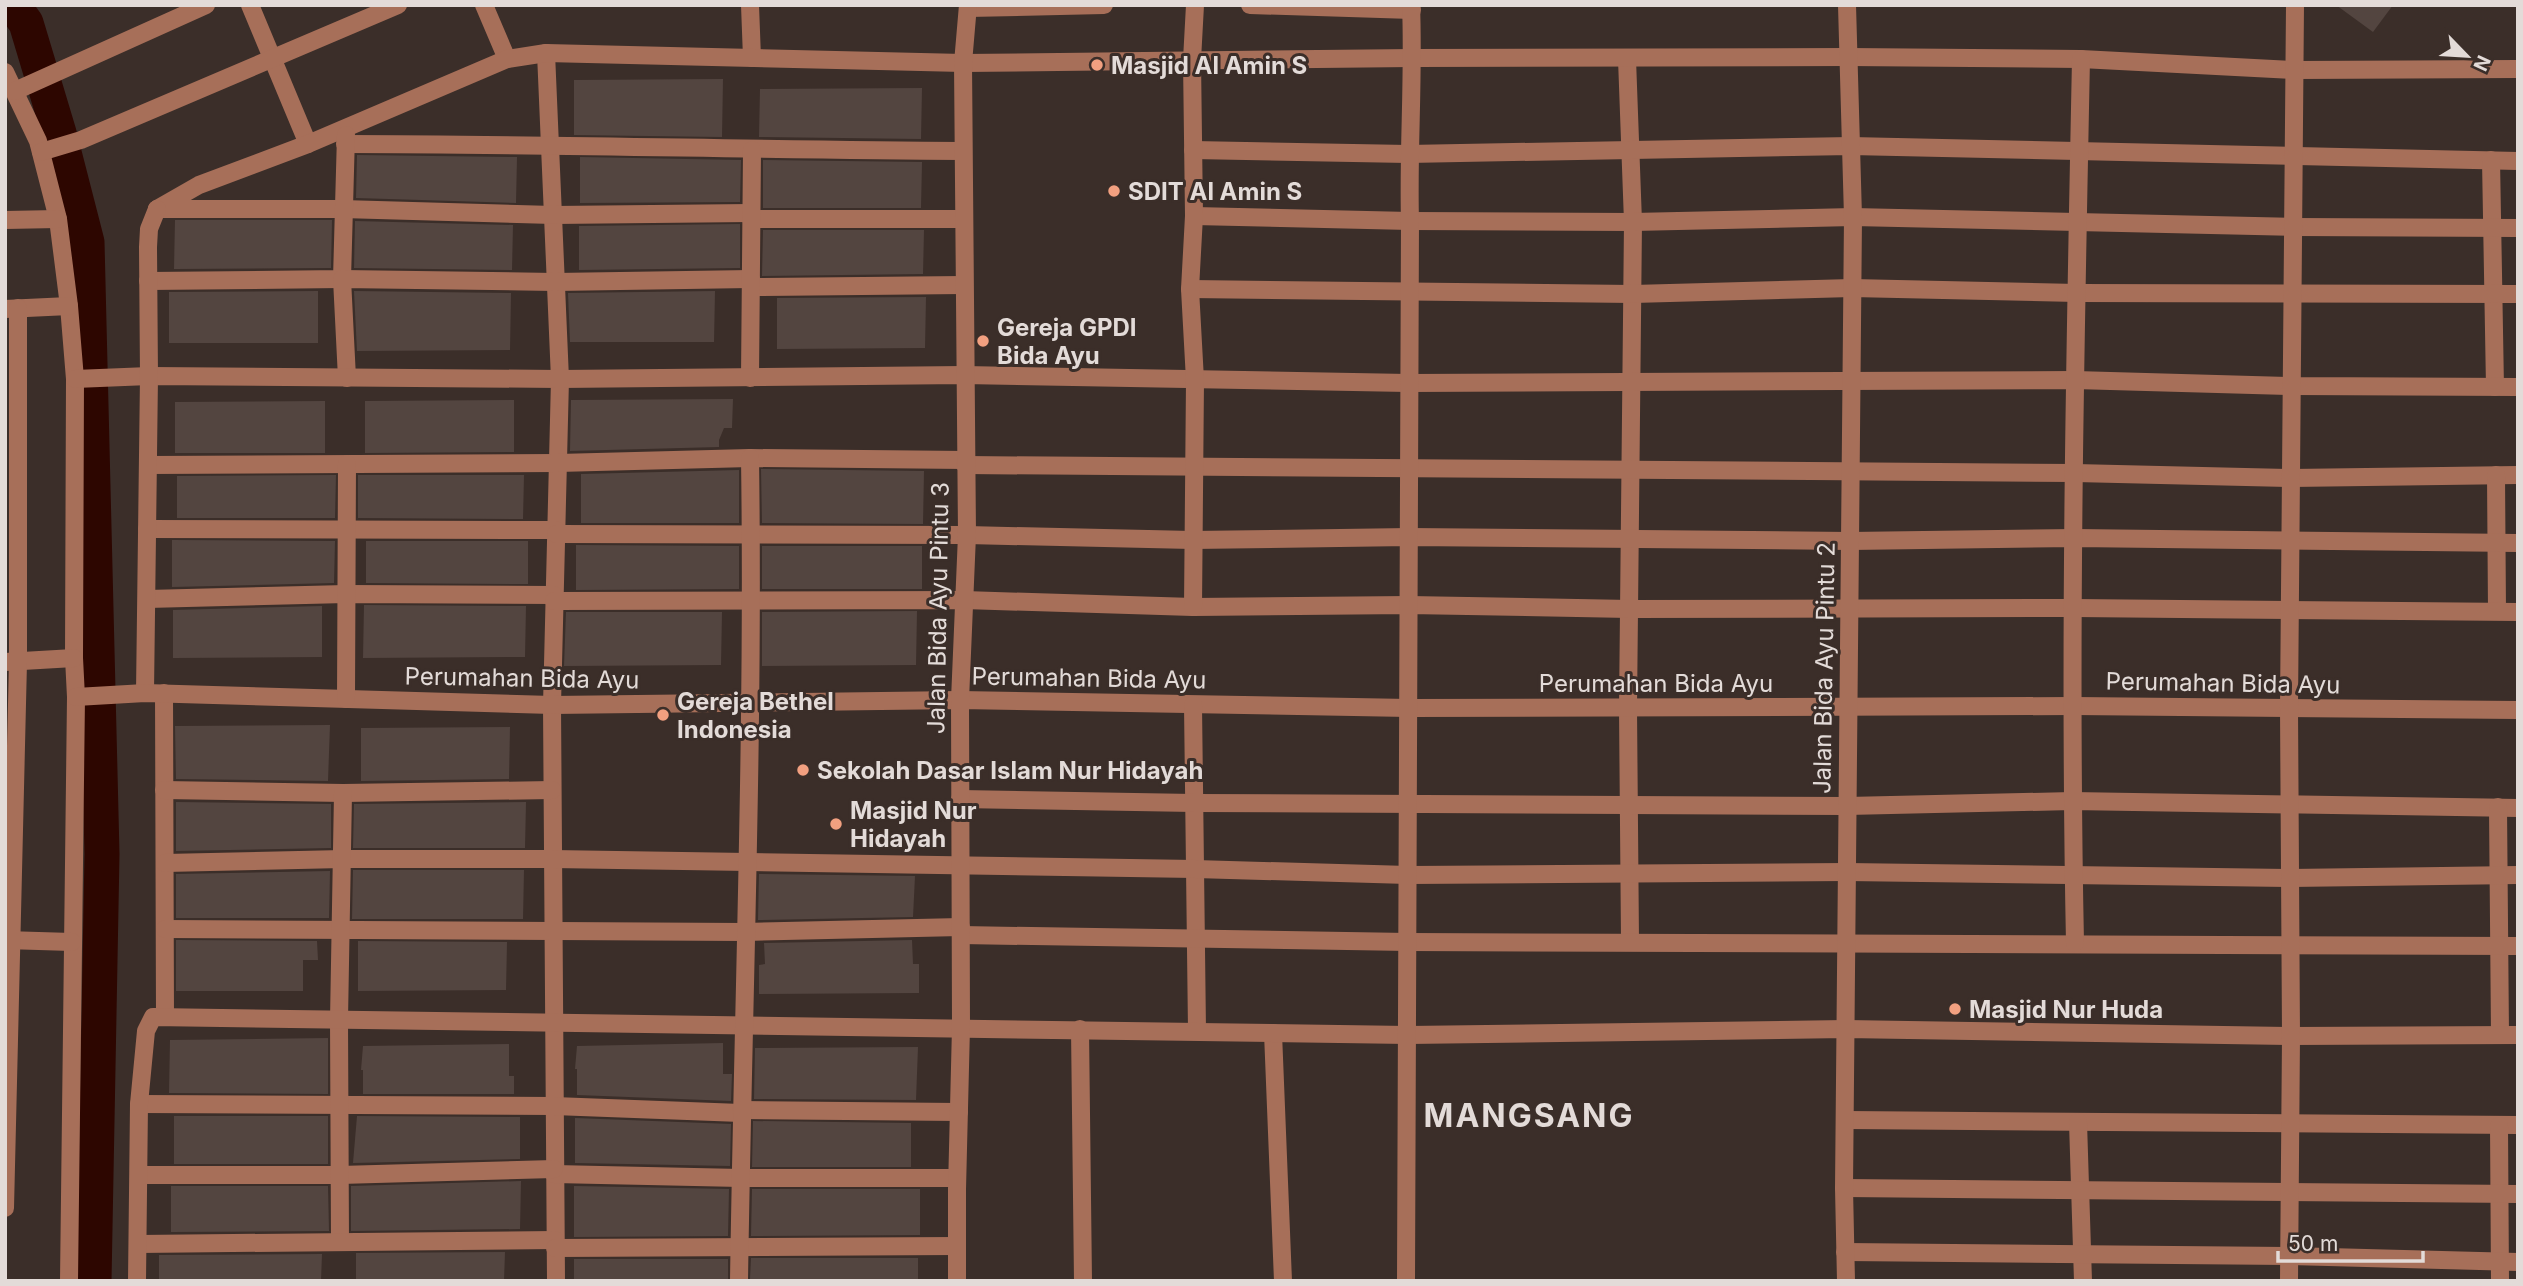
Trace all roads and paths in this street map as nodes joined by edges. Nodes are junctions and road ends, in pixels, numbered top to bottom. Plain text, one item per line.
1 (206, 5) edge
2 (250, 5) edge
3 (398, 5) edge
4 (484, 5) edge
5 (750, 5) edge
6 (1104, 5) edge
7 (1195, 5) edge
8 (1250, 5) edge
9 (1847, 5) edge
10 (2295, 5) edge
11 (968, 7) edge
12 (1411, 8) edge
13 (546, 53) junction
14 (1848, 57) junction
15 (752, 58) junction
16 (1413, 58) junction
17 (507, 59) junction
18 (1627, 59) junction
19 (2081, 59) junction
20 (274, 60) junction
21 (1192, 60) junction
22 (963, 63) junction
23 (2295, 69) junction
24 (2518, 69) edge
25 (5, 72) edge
26 (15, 90) junction
27 (346, 136) junction
28 (308, 144) junction
29 (548, 144) junction
30 (1850, 146) junction
31 (48, 150) junction
32 (752, 150) junction
33 (1193, 150) junction
34 (1630, 150) junction
35 (963, 151) junction
36 (2079, 152) junction
37 (1408, 154) junction
38 (2294, 156) junction
39 (2491, 160) junction
40 (2518, 161) edge
41 (157, 209) junction
42 (342, 209) junction
43 (553, 215) junction
44 (751, 216) junction
45 (1194, 216) junction
46 (1853, 216) junction
47 (58, 219) junction
48 (964, 219) junction
49 (5, 220) edge
50 (1410, 221) junction
51 (1633, 222) junction
52 (2078, 222) junction
53 (2294, 227) junction
54 (2492, 228) junction
55 (2518, 228) edge
56 (342, 279) junction
57 (148, 281) junction
58 (555, 282) junction
59 (751, 283) junction
60 (964, 285) junction
61 (1852, 288) junction
62 (1190, 289) junction
63 (1409, 292) junction
64 (2077, 293) junction
65 (2494, 293) junction
66 (1633, 294) junction
67 (2293, 294) junction
68 (2518, 294) edge
69 (69, 306) junction
70 (12, 309) edge
71 (149, 376) junction
72 (964, 376) junction
73 (750, 377) junction
74 (85, 378) junction
75 (347, 378) junction
76 (559, 380) junction
77 (1195, 380) junction
78 (2075, 380) junction
79 (1852, 381) junction
80 (1633, 382) junction
81 (1408, 383) junction
82 (2292, 386) junction
83 (2495, 387) junction
84 (2518, 387) edge
85 (750, 458) junction
86 (558, 463) junction
87 (966, 463) junction
88 (346, 464) junction
89 (148, 465) junction
90 (1193, 467) junction
91 (1409, 468) junction
92 (1632, 469) junction
93 (1851, 471) junction
94 (2075, 472) junction
95 (2496, 475) junction
96 (2518, 475) edge
97 (2291, 478) junction
98 (147, 529) junction
99 (346, 529) junction
100 (556, 532) junction
101 (751, 533) junction
102 (967, 535) junction
103 (1409, 537) junction
104 (1630, 538) junction
105 (2075, 538) junction
106 (1192, 540) junction
107 (1850, 541) junction
108 (2291, 541) junction
109 (2497, 543) junction
110 (2518, 543) edge
111 (346, 594) junction
112 (147, 598) junction
113 (554, 598) junction
114 (964, 600) junction
115 (752, 602) junction
116 (1409, 605) junction
117 (1192, 607) junction
118 (1849, 608) junction
119 (2074, 608) junction
120 (1630, 609) junction
121 (2290, 611) junction
122 (2497, 611) junction
123 (2518, 612) edge
124 (74, 658) junction
125 (12, 662) edge
126 (145, 693) junction
127 (164, 693) junction
128 (91, 695) junction
129 (346, 699) junction
130 (960, 700) junction
131 (752, 704) junction
132 (552, 705) junction
133 (1193, 705) junction
134 (2074, 706) junction
135 (1409, 708) junction
136 (1628, 708) junction
137 (1849, 708) junction
138 (2289, 708) junction
139 (2518, 710) edge
140 (164, 790) junction
141 (552, 790) junction
142 (343, 793) junction
143 (960, 799) junction
144 (2072, 801) junction
145 (1194, 803) junction
146 (1409, 803) junction
147 (1629, 804) junction
148 (2290, 805) junction
149 (1847, 806) junction
150 (2498, 807) junction
151 (2518, 808) edge
152 (343, 859) junction
153 (552, 859) junction
154 (747, 862) junction
155 (164, 863) junction
156 (961, 867) junction
157 (1195, 869) junction
158 (1847, 872) junction
159 (1630, 873) junction
160 (1408, 875) junction
161 (2518, 875) edge
162 (2074, 876) junction
163 (2499, 876) junction
164 (2290, 878) junction
165 (165, 929) junction
166 (341, 929) junction
167 (552, 930) junction
168 (961, 931) junction
169 (745, 932) junction
170 (1195, 937) junction
171 (9, 941) edge
172 (1630, 941) junction
173 (72, 942) junction
174 (1408, 942) junction
175 (1847, 943) junction
176 (2076, 943) junction
177 (2291, 946) junction
178 (2509, 946) edge
179 (165, 1016) junction
180 (339, 1020) junction
181 (553, 1023) junction
182 (743, 1025) junction
183 (961, 1027) junction
184 (1080, 1029) junction
185 (1846, 1029) junction
186 (1196, 1031) junction
187 (1273, 1033) junction
188 (1408, 1035) junction
189 (2509, 1035) edge
190 (2291, 1036) junction
191 (139, 1104) junction
192 (340, 1106) junction
193 (554, 1106) junction
194 (741, 1111) junction
195 (959, 1112) junction
196 (1846, 1120) junction
197 (2078, 1122) junction
198 (2290, 1124) junction
199 (2518, 1125) edge
200 (2499, 1126) junction
201 (554, 1171) junction
202 (139, 1175) junction
203 (340, 1175) junction
204 (741, 1178) junction
205 (957, 1178) junction
206 (1844, 1188) junction
207 (2080, 1189) junction
208 (2290, 1193) junction
209 (2518, 1194) edge
210 (2499, 1195) junction
211 (5, 1208) edge
212 (340, 1242) junction
213 (138, 1244) junction
214 (555, 1244) junction
215 (957, 1246) junction
216 (740, 1247) junction
217 (1845, 1252) junction
218 (2082, 1255) junction
219 (2290, 1256) junction
220 (2509, 1262) edge
221 (69, 1281) edge
222 (137, 1281) edge
223 (556, 1281) edge
224 (739, 1281) edge
225 (957, 1281) edge
226 (1083, 1281) edge
227 (1283, 1281) edge
228 (1406, 1281) edge
229 (1846, 1281) edge
230 (2083, 1281) edge
231 (2289, 1281) edge
232 (2500, 1281) edge

1 - 26 street
2 - 20 street
3 - 20 street
4 - 17 street
5 - 15 street
6 - 11 street
7 - 21 street
8 - 12 street
9 - 14 street, Jalan Bida Ayu Pintu 2
10 - 23 street
11 - 22 street, Jalan Bida Ayu Pintu 3
12 - 16 street
13 - 15 street
13 - 17 street
13 - 29 street
14 - 18 street
14 - 19 street
14 - 30 street, Jalan Bida Ayu Pintu 2
15 - 22 street
16 - 18 street
16 - 21 street
16 - 37 street
17 - 27 street
18 - 34 street
19 - 23 street
19 - 36 street
20 - 28 street
20 - 31 street
21 - 22 street
21 - 33 street
22 - 35 street, Jalan Bida Ayu Pintu 3
23 - 24 street
23 - 38 street
25 - 26 street
26 - 31 street
27 - 28 street
27 - 29 street
27 - 42 street
28 - 41 street
29 - 32 street
29 - 43 street
30 - 34 street
30 - 36 street
30 - 46 street, Jalan Bida Ayu Pintu 2
31 - 47 street
32 - 35 street
32 - 44 street
33 - 37 street
33 - 45 street
34 - 37 street
34 - 51 street
35 - 48 street, Jalan Bida Ayu Pintu 3
36 - 38 street
36 - 52 street
37 - 50 street
38 - 39 street
38 - 53 street
39 - 40 street
39 - 54 street
41 - 42 street
41 - 57 street
42 - 43 street
42 - 56 street
43 - 44 street
43 - 58 street
44 - 48 street
44 - 59 street
45 - 50 street
45 - 62 street
46 - 51 street
46 - 52 street
46 - 61 street, Jalan Bida Ayu Pintu 2
47 - 49 street
47 - 69 street
48 - 60 street, Jalan Bida Ayu Pintu 3
50 - 51 street
50 - 63 street
51 - 66 street
52 - 53 street
52 - 64 street
53 - 54 street
53 - 67 street
54 - 55 street
54 - 65 street
56 - 57 street
56 - 58 street
56 - 75 street
57 - 71 street
58 - 59 street
58 - 76 street
59 - 60 street
59 - 73 street
60 - 72 street, Jalan Bida Ayu Pintu 3
61 - 64 street
61 - 66 street
61 - 79 street, Jalan Bida Ayu Pintu 2
62 - 63 street
62 - 77 street
63 - 66 street
63 - 81 street
64 - 67 street
64 - 78 street
65 - 67 street
65 - 68 street
65 - 83 street
66 - 80 street
67 - 82 street
69 - 70 street
69 - 74 street
70 - 125 street
71 - 74 street
71 - 75 street
71 - 89 street
72 - 73 street
72 - 77 street
72 - 87 street, Jalan Bida Ayu Pintu 3
73 - 76 street
74 - 124 street
75 - 76 street
76 - 86 street
77 - 81 street
77 - 90 street
78 - 79 street
78 - 82 street
78 - 94 street
79 - 80 street
79 - 93 street, Jalan Bida Ayu Pintu 2
80 - 81 street
80 - 92 street
81 - 91 street
82 - 83 street
82 - 97 street
83 - 84 street
85 - 86 street
85 - 87 street
85 - 101 street
86 - 88 street
86 - 100 street
87 - 90 street
87 - 102 street, Jalan Bida Ayu Pintu 3
88 - 89 street
88 - 99 street
89 - 98 street
90 - 91 street
90 - 106 street
91 - 92 street
91 - 103 street
92 - 93 street
92 - 104 street
93 - 94 street
93 - 107 street, Jalan Bida Ayu Pintu 2
94 - 97 street
94 - 105 street
95 - 96 street
95 - 97 street
95 - 109 street
97 - 108 street
98 - 99 street
98 - 112 street
99 - 100 street
99 - 111 street
100 - 101 street
100 - 113 street
101 - 102 street
101 - 115 street
102 - 106 street
102 - 114 street, Jalan Bida Ayu Pintu 3
103 - 104 street
103 - 106 street
103 - 116 street
104 - 107 street
104 - 120 street
105 - 107 street
105 - 108 street
105 - 119 street
106 - 117 street
107 - 118 street, Jalan Bida Ayu Pintu 2
108 - 109 street
108 - 121 street
109 - 110 street
109 - 122 street
111 - 112 street
111 - 113 street
111 - 129 street
112 - 126 street
113 - 115 street
113 - 132 street
114 - 115 street
114 - 117 street
114 - 130 street, Jalan Bida Ayu Pintu 3
115 - 131 street
116 - 117 street
116 - 120 street
116 - 135 street
118 - 119 street
118 - 120 street
118 - 137 street, Jalan Bida Ayu Pintu 2
119 - 121 street
119 - 134 street
120 - 136 street
121 - 122 street
121 - 138 street
122 - 123 street
124 - 125 street
124 - 128 street
125 - 171 street
126 - 127 street, Perumahan Bida Ayu
126 - 128 street, Perumahan Bida Ayu
127 - 129 street, Perumahan Bida Ayu
127 - 140 street
128 - 173 street
129 - 132 street, Perumahan Bida Ayu
130 - 131 street, Perumahan Bida Ayu
130 - 133 street, Perumahan Bida Ayu
130 - 143 street, Jalan Bida Ayu Pintu 3
131 - 132 street, Perumahan Bida Ayu
131 - 154 street
132 - 141 street
133 - 135 street, Perumahan Bida Ayu
133 - 145 street
134 - 137 street, Perumahan Bida Ayu
134 - 138 street, Perumahan Bida Ayu
134 - 144 street
135 - 136 street, Perumahan Bida Ayu
135 - 146 street
136 - 137 street, Perumahan Bida Ayu
136 - 147 street
137 - 149 street, Jalan Bida Ayu Pintu 2
138 - 139 street, Perumahan Bida Ayu
138 - 148 street
140 - 142 street
140 - 155 street
141 - 142 street
141 - 153 street
142 - 152 street
143 - 145 street
143 - 156 street, Jalan Bida Ayu Pintu 3
144 - 148 street
144 - 149 street
144 - 162 street
145 - 146 street
145 - 157 street
146 - 147 street
146 - 160 street
147 - 149 street
147 - 159 street
148 - 150 street
148 - 164 street
149 - 158 street, Jalan Bida Ayu Pintu 2
150 - 151 street
150 - 163 street
152 - 153 street
152 - 155 street
152 - 166 street
153 - 154 street
153 - 167 street
154 - 156 street
154 - 169 street
155 - 165 street
156 - 157 street
156 - 168 street, Jalan Bida Ayu Pintu 3
157 - 160 street
157 - 170 street
158 - 159 street
158 - 162 street
158 - 175 street, Jalan Bida Ayu Pintu 2
159 - 160 street
159 - 172 street
160 - 174 street
161 - 163 street
162 - 164 street
162 - 176 street
163 - 164 street
163 - 178 street
164 - 177 street
165 - 166 street
165 - 179 street
166 - 167 street
166 - 180 street
167 - 169 street
167 - 181 street
168 - 169 street
168 - 170 street
168 - 183 street, Jalan Bida Ayu Pintu 3
169 - 182 street
170 - 174 street
170 - 186 street
171 - 173 street
171 - 211 street
172 - 174 street
172 - 175 street
173 - 221 street
174 - 188 street
175 - 176 street
175 - 185 street, Jalan Bida Ayu Pintu 2
176 - 177 street
177 - 178 street
177 - 190 street
178 - 189 street
179 - 180 street
179 - 191 street
180 - 181 street
180 - 192 street
181 - 182 street
181 - 193 street
182 - 183 street
182 - 194 street
183 - 184 street
183 - 195 street, Jalan Bida Ayu Pintu 3
184 - 186 street
184 - 226 street
185 - 188 street
185 - 190 street
185 - 196 street, Jalan Bida Ayu Pintu 2
186 - 187 street
187 - 188 street
187 - 227 street
188 - 228 street
189 - 190 street
190 - 198 street
191 - 192 street
191 - 202 street
192 - 193 street
192 - 203 street
193 - 194 street
193 - 201 street
194 - 195 street
194 - 204 street
195 - 205 street, Jalan Bida Ayu Pintu 3
196 - 197 street
196 - 206 street, Jalan Bida Ayu Pintu 2
197 - 198 street
197 - 207 street
198 - 200 street
198 - 208 street
199 - 200 street
200 - 210 street
201 - 203 street
201 - 204 street
201 - 214 street
202 - 203 street
202 - 213 street
203 - 212 street
204 - 205 street
204 - 216 street
205 - 215 street, Jalan Bida Ayu Pintu 3
206 - 207 street
206 - 217 street, Jalan Bida Ayu Pintu 2
207 - 208 street
207 - 218 street
208 - 210 street
208 - 219 street
209 - 210 street
210 - 220 street
212 - 213 street
212 - 214 street
213 - 222 street
214 - 216 street
214 - 223 street
215 - 216 street
215 - 225 street, Jalan Bida Ayu Pintu 3
216 - 224 street
217 - 218 street
217 - 229 street, Jalan Bida Ayu Pintu 2
218 - 219 street
218 - 230 street
219 - 220 street
219 - 231 street
220 - 232 street

